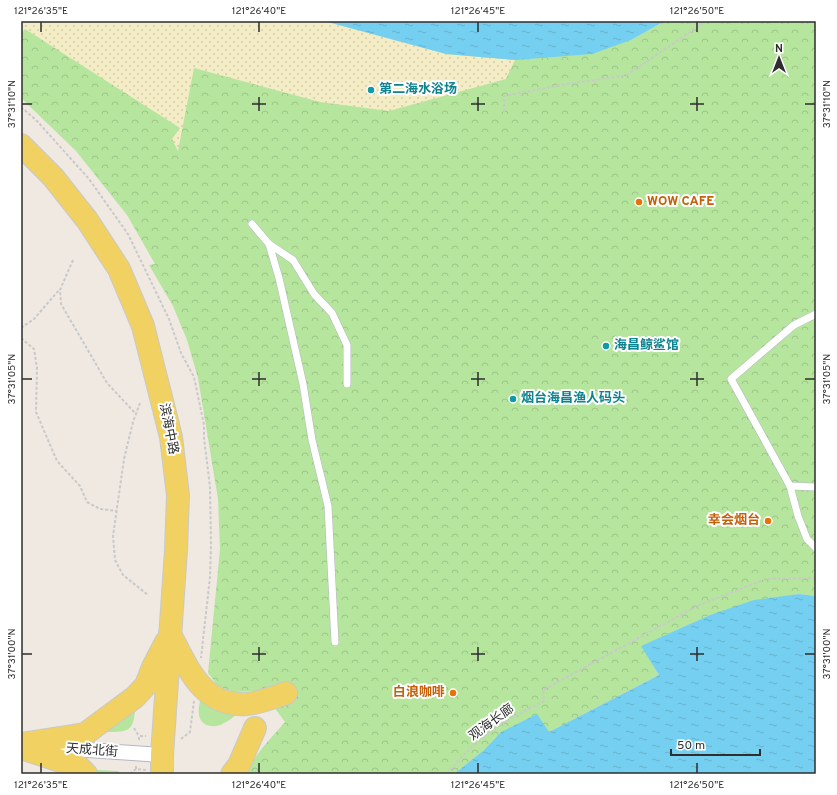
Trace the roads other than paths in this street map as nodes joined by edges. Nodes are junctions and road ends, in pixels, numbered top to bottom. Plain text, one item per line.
1 (21, 145) edge
2 (252, 224) dead end
3 (269, 244) junction
4 (816, 314) edge
5 (348, 384) dead end
6 (790, 486) junction
7 (816, 487) edge
8 (816, 548) edge
9 (170, 634) junction
10 (335, 642) dead end
11 (286, 693) dead end
12 (254, 728) dead end
13 (21, 746) edge
14 (154, 768) edge
15 (86, 774) edge
16 (232, 774) edge

1 - 9 main road, 滨海中路
2 - 3 lane
3 - 5 lane
3 - 10 lane
4 - 6 lane
6 - 7 lane
6 - 8 lane
9 - 11 main road
9 - 13 main road
9 - 14 main road, 滨海中路
12 - 16 main road
13 - 14 street, 天成北街
13 - 15 main road

